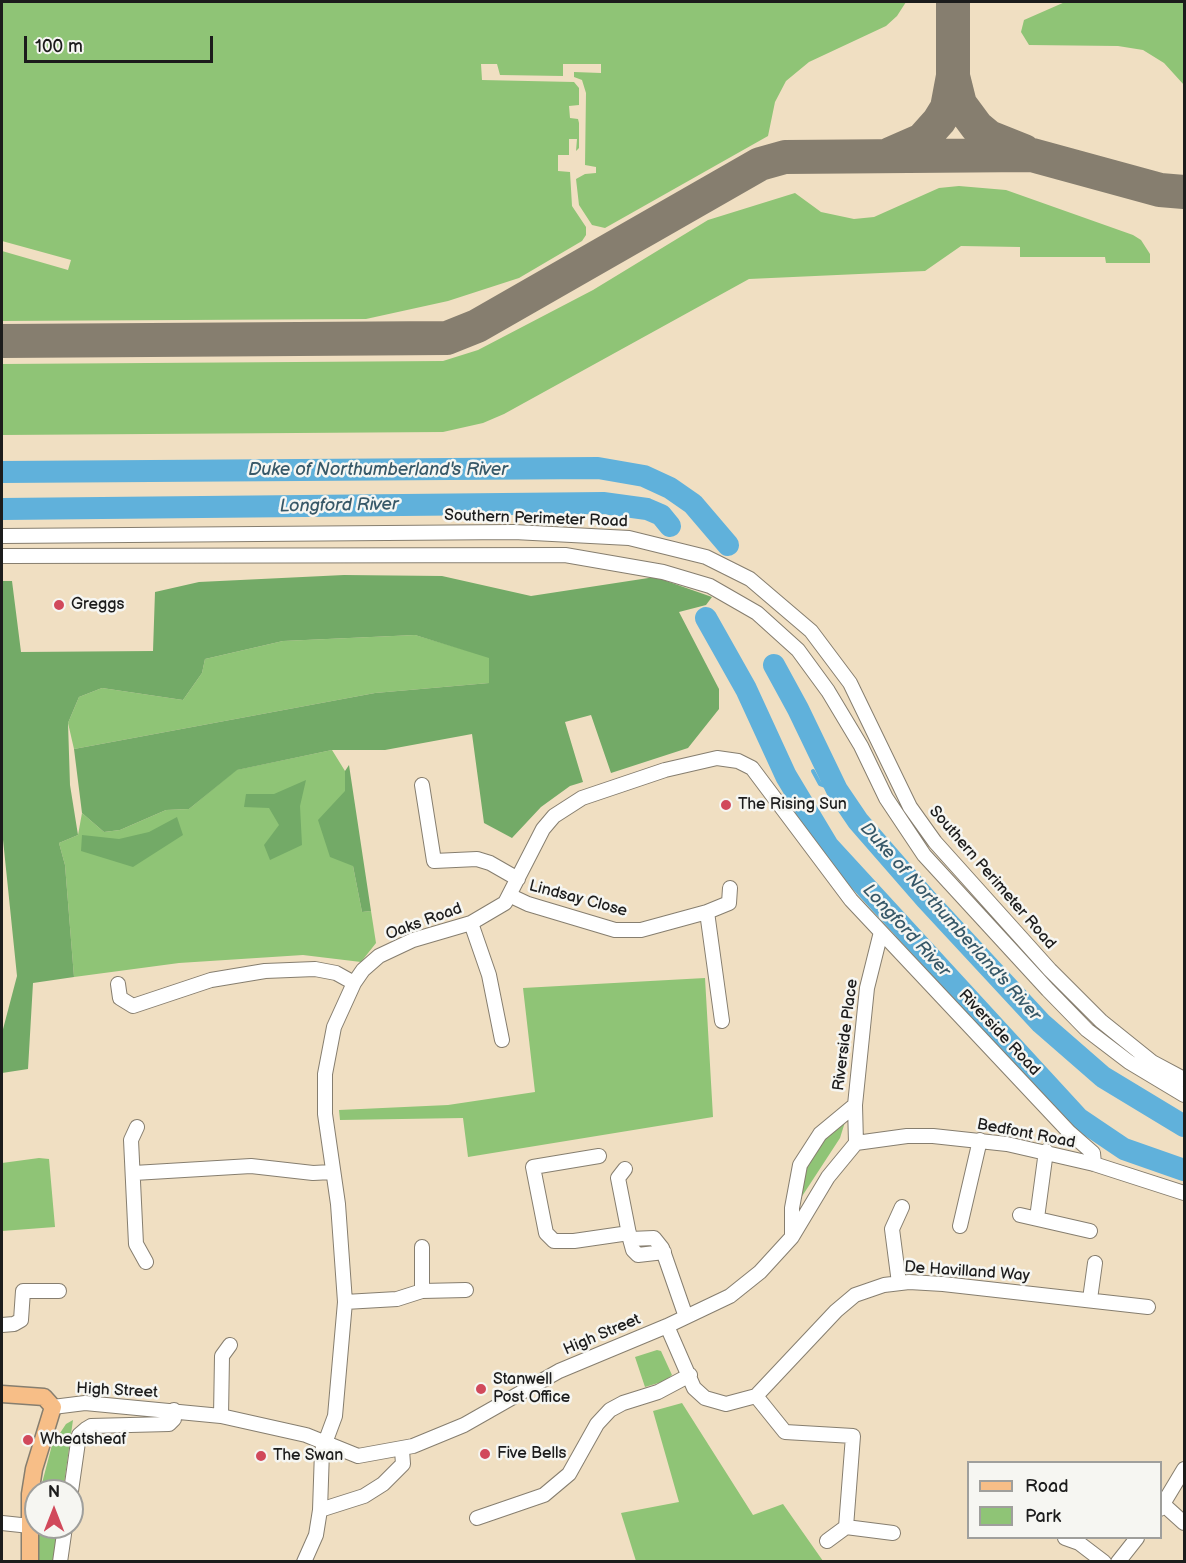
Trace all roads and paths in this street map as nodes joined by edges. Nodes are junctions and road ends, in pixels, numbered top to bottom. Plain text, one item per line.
1 (2, 536) edge
2 (2, 556) edge
3 (738, 761) joint
4 (422, 785) dead end
5 (518, 879) junction
6 (730, 888) dead end
7 (511, 896) junction
8 (706, 912) junction
9 (471, 923) junction
10 (880, 932) junction
11 (354, 983) junction
12 (118, 984) dead end
13 (722, 1021) dead end
14 (502, 1040) dead end
15 (1185, 1079) edge
16 (1185, 1095) edge
17 (855, 1106) junction
18 (136, 1127) dead end
19 (980, 1140) junction
20 (856, 1143) junction
21 (1046, 1151) junction
22 (599, 1156) dead end
23 (1094, 1164) junction
24 (625, 1169) dead end
25 (332, 1172) junction
26 (134, 1173) junction
27 (1185, 1192) edge
28 (902, 1207) dead end
29 (1020, 1215) dead end
30 (1037, 1218) junction
31 (960, 1226) dead end
32 (1090, 1231) dead end
33 (630, 1236) junction
34 (792, 1237) junction
35 (422, 1247) dead end
36 (146, 1262) dead end
37 (1095, 1263) dead end
38 (899, 1283) junction
39 (466, 1290) dead end
40 (59, 1291) dead end
41 (422, 1291) junction
42 (1090, 1299) junction
43 (345, 1302) junction
44 (1148, 1307) dead end
45 (686, 1317) junction
46 (2, 1325) edge
47 (667, 1326) junction
48 (230, 1345) dead end
49 (690, 1375) junction
50 (2, 1394) edge
51 (756, 1396) junction
52 (53, 1407) junction
53 (174, 1410) junction
54 (221, 1416) junction
55 (325, 1443) junction
56 (402, 1450) junction
57 (1185, 1469) edge
58 (32, 1479) edge
59 (73, 1479) edge
60 (1162, 1507) edge
61 (320, 1510) junction
62 (477, 1518) dead end
63 (2, 1523) edge
64 (1185, 1523) edge
65 (24, 1525) edge
66 (846, 1527) junction
67 (894, 1533) dead end
68 (30, 1539) edge
69 (63, 1539) edge
70 (1068, 1539) edge
71 (1136, 1539) edge
72 (827, 1541) dead end
73 (30, 1562) edge
74 (60, 1562) edge
75 (304, 1562) edge
76 (1104, 1562) edge
77 (1118, 1562) edge

1 - 15 street, Southern Perimeter Road
2 - 16 street, Southern Perimeter Road
3 - 5 street, Oaks Road
3 - 10 street, Riverside Road
4 - 5 street
5 - 7 street, Oaks Road
6 - 8 street, Lindsay Close
7 - 8 street, Lindsay Close
7 - 9 street, Oaks Road
8 - 13 street
9 - 11 street, Oaks Road
9 - 14 street
10 - 17 street, Riverside Place
10 - 23 street, Riverside Road
11 - 12 street
11 - 25 street, Oaks Road
17 - 20 street, Riverside Place
17 - 34 street
18 - 26 street
19 - 20 street, Bedfont Road
19 - 21 street, Bedfont Road
19 - 31 street
20 - 34 street, High Street
21 - 23 street, Bedfont Road
21 - 30 street
22 - 33 street
23 - 27 street, Bedfont Road
24 - 33 street
25 - 26 street
25 - 43 street, Oaks Road
26 - 36 street
28 - 38 street
29 - 30 street
30 - 32 street
33 - 45 street
34 - 45 street, High Street
35 - 41 street
37 - 42 street
38 - 42 street, De Havilland Way
38 - 51 street, De Havilland Way
39 - 41 street
40 - 46 street
41 - 43 street
42 - 44 street, De Havilland Way
43 - 55 street, Oaks Road
45 - 47 street, High Street
47 - 49 street
47 - 56 street, High Street
48 - 54 street
49 - 51 street
49 - 62 street
50 - 52 main road
51 - 66 street
52 - 53 street, High Street
52 - 58 main road
53 - 54 street, High Street
53 - 59 street
54 - 55 street, High Street
55 - 56 street, High Street
55 - 61 street, Oaks Road
56 - 61 street
57 - 60 street
60 - 64 street
61 - 75 street, Oaks Road
63 - 65 street
66 - 67 street
66 - 72 street
68 - 73 main road
69 - 74 street
70 - 76 street
71 - 77 street

